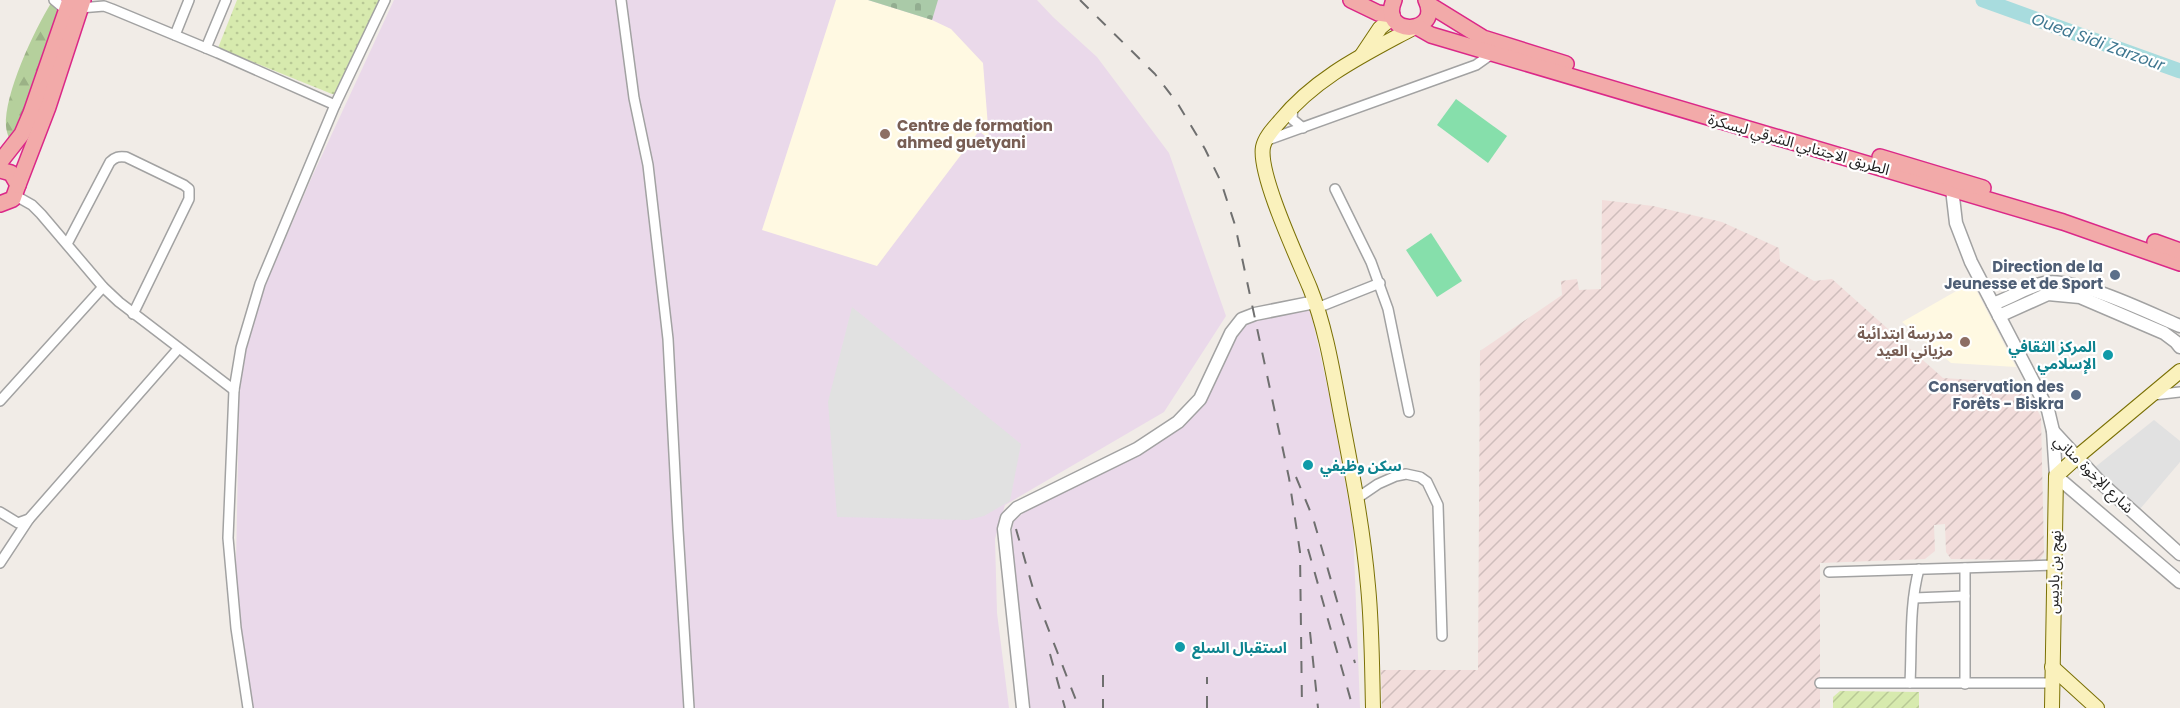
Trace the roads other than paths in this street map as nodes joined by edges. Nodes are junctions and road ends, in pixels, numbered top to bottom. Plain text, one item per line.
1 (189, 0) edge
2 (226, 0) edge
3 (385, 0) edge
4 (621, 0) edge
5 (1351, 0) edge
6 (1427, 1) edge
7 (71, 4) edge
8 (109, 4) edge
9 (1393, 10) edge
10 (1415, 28) junction
11 (175, 35) junction
12 (206, 48) junction
13 (1494, 53) junction
14 (1360, 57) junction
15 (335, 105) junction
16 (1293, 106) junction
17 (1303, 128) junction
18 (1265, 141) junction
19 (0, 162) edge
20 (0, 170) edge
21 (1335, 189) dead end
22 (1952, 189) junction
23 (9, 200) edge
24 (67, 244) junction
25 (2180, 251) edge
26 (2180, 263) edge
27 (1380, 283) junction
28 (103, 287) junction
29 (2081, 292) junction
30 (1993, 304) junction
31 (1316, 305) junction
32 (134, 314) junction
33 (1999, 316) junction
34 (2180, 326) edge
35 (2179, 342) edge
36 (178, 349) junction
37 (2180, 371) edge
38 (234, 390) junction
39 (2180, 392) edge
40 (2151, 395) junction
41 (0, 401) edge
42 (1409, 412) dead end
43 (2053, 431) junction
44 (2077, 457) junction
45 (2056, 476) junction
46 (1356, 499) junction
47 (2131, 510) junction
48 (0, 512) edge
49 (29, 519) junction
50 (2116, 526) junction
51 (2180, 554) edge
52 (0, 563) edge
53 (2055, 566) junction
54 (1965, 568) junction
55 (1919, 569) junction
56 (1829, 572) dead end
57 (2180, 582) edge
58 (1965, 596) junction
59 (1914, 598) junction
60 (1442, 636) dead end
61 (2052, 667) junction
62 (1820, 683) dead end
63 (1910, 683) junction
64 (1965, 684) junction
65 (2072, 686) junction
66 (2051, 695) edge
67 (248, 708) edge
68 (689, 708) edge
69 (1023, 708) edge
70 (1373, 708) edge
71 (2097, 708) edge

1 - 11 street
2 - 12 street
3 - 15 street
4 - 68 street
5 - 9 highway
6 - 10 highway
6 - 25 highway, الطريق الاجتنابي الشرقي لبسكرة
7 - 8 street
7 - 19 highway
7 - 23 highway
8 - 11 street
9 - 10 highway, الطريق الاجتنابي الشرقي لبسكرة
9 - 14 main road
10 - 13 highway, الطريق الاجتنابي الشرقي لبسكرة
10 - 14 main road
11 - 12 street
12 - 15 street
13 - 17 street
13 - 22 highway, الطريق الاجتنابي الشرقي لبسكرة
14 - 16 main road
15 - 38 street
16 - 17 street
16 - 18 main road
17 - 18 street
18 - 31 main road
20 - 23 highway
21 - 27 street
22 - 26 highway, الطريق الاجتنابي الشرقي لبسكرة
22 - 30 street
23 - 24 street
24 - 28 street
24 - 32 street
27 - 31 street
27 - 42 street
28 - 32 street
28 - 41 street
29 - 30 street
29 - 33 street
29 - 34 street
29 - 35 street
30 - 33 street
31 - 46 main road
31 - 69 street
32 - 36 street
33 - 43 street
36 - 38 street
36 - 49 street
37 - 40 main road
38 - 67 street
39 - 40 street
40 - 44 main road
43 - 44 street, شارع الإخوة مناني
43 - 45 street, شارع الإخوة مناني
44 - 45 main road
44 - 47 street, شارع الإخوة مناني
45 - 50 street, شارع الإخوة مناني
45 - 53 main road, نهج بن باديس
46 - 60 street
46 - 70 main road
47 - 50 street
47 - 51 street, شارع الإخوة مناني
48 - 49 street
49 - 52 street
50 - 57 street, شارع الإخوة مناني
53 - 54 street
53 - 61 main road, نهج بن باديس
54 - 55 street
54 - 58 street
55 - 56 street
55 - 59 street
58 - 59 street
58 - 64 street
59 - 63 street
61 - 65 main road
61 - 66 main road, نهج بن باديس
62 - 63 street
63 - 64 street
64 - 66 street
65 - 66 main road
65 - 71 main road

